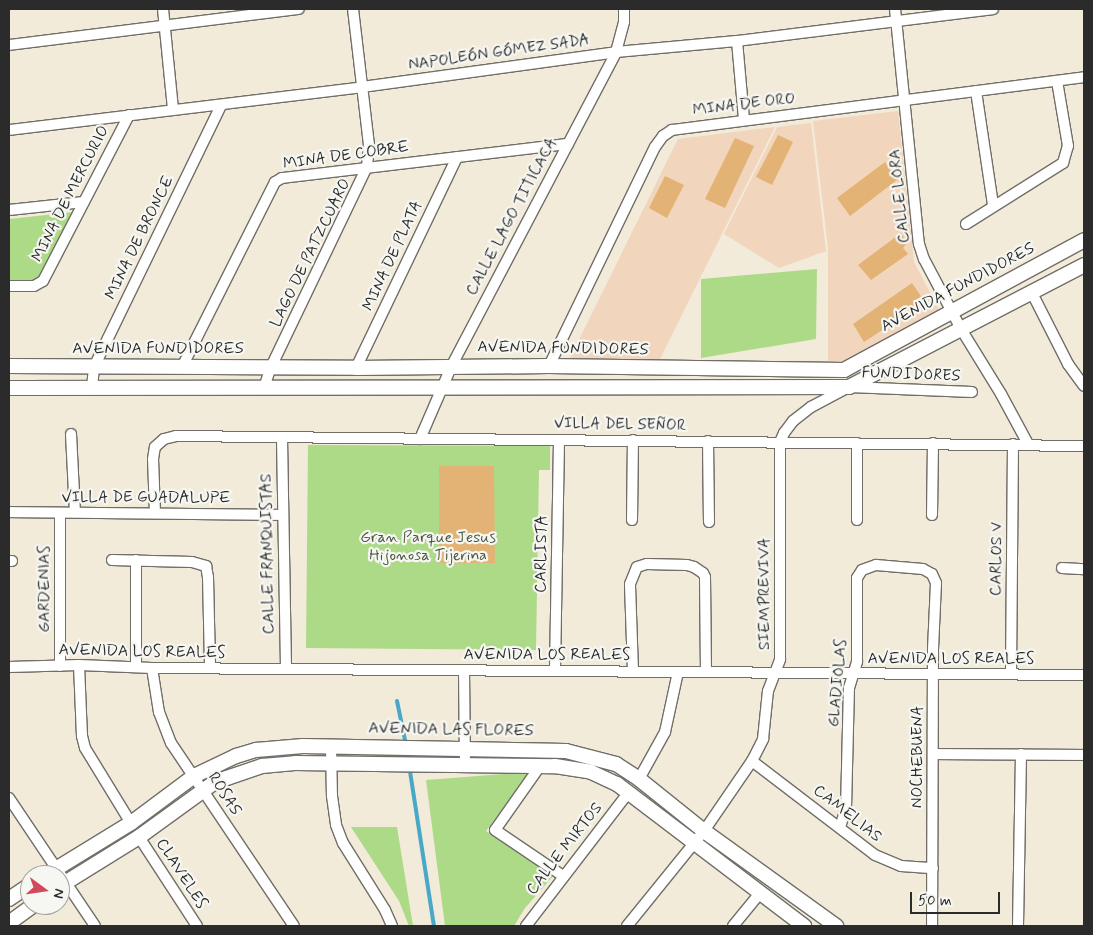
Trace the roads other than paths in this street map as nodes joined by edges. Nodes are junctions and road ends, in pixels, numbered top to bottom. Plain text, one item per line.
1 (163, 9) edge
2 (299, 9) edge
3 (353, 9) edge
4 (624, 9) edge
5 (894, 9) edge
6 (993, 9) edge
7 (896, 21) junction
8 (165, 25) junction
9 (737, 41) junction
10 (9, 45) edge
11 (616, 52) junction
12 (1084, 77) edge
13 (1057, 80) junction
14 (362, 87) junction
15 (976, 91) junction
16 (905, 99) junction
17 (221, 105) junction
18 (173, 110) junction
19 (129, 115) junction
20 (744, 119) junction
21 (9, 130) edge
22 (568, 144) junction
23 (457, 157) junction
24 (367, 167) junction
25 (84, 202) junction
26 (993, 205) junction
27 (9, 210) edge
28 (966, 224) dead end
29 (1084, 240) edge
30 (1084, 265) edge
31 (9, 286) edge
32 (1032, 293) junction
33 (952, 311) junction
34 (960, 329) junction
35 (452, 365) junction
36 (9, 366) edge
37 (550, 366) junction
38 (94, 367) junction
39 (272, 367) junction
40 (182, 368) junction
41 (356, 368) junction
42 (844, 370) junction
43 (1084, 386) edge
44 (92, 387) junction
45 (849, 387) junction
46 (9, 388) edge
47 (264, 388) junction
48 (442, 388) junction
49 (972, 392) dead end
50 (72, 434) dead end
51 (282, 438) junction
52 (420, 438) junction
53 (559, 440) junction
54 (633, 440) junction
55 (708, 441) junction
56 (780, 442) junction
57 (857, 443) junction
58 (933, 443) junction
59 (1013, 444) junction
60 (1028, 444) junction
61 (1084, 446) edge
62 (9, 512) edge
63 (75, 512) junction
64 (60, 513) junction
65 (155, 513) junction
66 (283, 515) junction
67 (932, 515) dead end
68 (632, 520) dead end
69 (857, 520) dead end
70 (709, 522) dead end
71 (112, 560) dead end
72 (136, 560) junction
73 (1062, 568) dead end
74 (1084, 568) edge
75 (936, 588) joint
76 (79, 665) junction
77 (60, 666) junction
78 (9, 667) edge
79 (136, 667) junction
80 (152, 668) junction
81 (210, 668) junction
82 (286, 668) junction
83 (464, 670) junction
84 (555, 670) junction
85 (633, 671) junction
86 (678, 672) junction
87 (706, 672) junction
88 (775, 672) junction
89 (854, 674) junction
90 (934, 674) junction
91 (1011, 674) junction
92 (1084, 675) edge
93 (331, 746) junction
94 (466, 749) junction
95 (934, 754) junction
96 (1021, 754) junction
97 (1084, 755) edge
98 (752, 761) junction
99 (331, 765) junction
100 (465, 766) junction
101 (540, 766) junction
102 (194, 776) junction
103 (639, 778) junction
104 (203, 790) junction
105 (629, 792) junction
106 (9, 798) edge
107 (131, 823) junction
108 (840, 827) junction
109 (139, 837) junction
110 (699, 837) junction
111 (47, 865) edge
112 (62, 865) edge
113 (933, 868) junction
114 (563, 876) junction
115 (70, 880) edge
116 (20, 892) edge
117 (70, 893) edge
118 (760, 893) junction
119 (9, 899) edge
120 (20, 915) edge
121 (9, 923) edge
122 (95, 926) edge
123 (197, 926) edge
124 (294, 926) edge
125 (392, 926) edge
126 (526, 926) edge
127 (627, 926) edge
128 (733, 926) edge
129 (804, 926) edge
130 (836, 926) edge
131 (932, 926) edge
132 (1018, 926) edge

1 - 8 street
2 - 8 street
3 - 14 street, LAGO DE PATZCUARO
4 - 11 street, CALLE LAGO TITICACA
5 - 7 street, CALLE LORA
6 - 7 street, NAPOLEÓN GÓMEZ SADA
7 - 9 street, NAPOLEÓN GÓMEZ SADA
7 - 16 street, CALLE LORA
8 - 10 street
8 - 18 street
9 - 11 street, NAPOLEÓN GÓMEZ SADA
9 - 20 street
11 - 14 street, NAPOLEÓN GÓMEZ SADA
11 - 22 street, CALLE LAGO TITICACA
12 - 13 street, MINA DE ORO
13 - 15 street, MINA DE ORO
13 - 26 street
14 - 17 street, NAPOLEÓN GÓMEZ SADA
14 - 24 street, LAGO DE PATZCUARO
15 - 16 street, MINA DE ORO
15 - 26 street
16 - 20 street, MINA DE ORO
16 - 33 street, CALLE LORA
17 - 18 street, NAPOLEÓN GÓMEZ SADA
17 - 38 street, MINA DE BRONCE
18 - 19 street, NAPOLEÓN GÓMEZ SADA
19 - 21 street, NAPOLEÓN GÓMEZ SADA
19 - 25 street, MINA DE MERCURIO
20 - 37 street, MINA DE ORO
22 - 23 street, MINA DE COBRE
22 - 35 street, CALLE LAGO TITICACA
23 - 24 street, MINA DE COBRE
23 - 41 street, MINA DE PLATA
24 - 39 street, LAGO DE PATZCUARO
24 - 40 street, MINA DE COBRE
25 - 27 street
25 - 31 street, MINA DE MERCURIO
26 - 28 street
29 - 33 street, AVENIDA FUNDIDORES
30 - 32 street
32 - 34 street
32 - 43 street
33 - 34 street, CALLE LORA
33 - 42 street, AVENIDA FUNDIDORES
34 - 45 street
34 - 60 street, CALLE LORA
35 - 37 street, AVENIDA FUNDIDORES
35 - 41 street, AVENIDA FUNDIDORES
35 - 48 street, CALLE LAGO TITICACA
36 - 38 street, AVENIDA FUNDIDORES
37 - 42 street, AVENIDA FUNDIDORES
38 - 40 street, AVENIDA FUNDIDORES
38 - 44 street, MINA DE BRONCE
39 - 40 street, AVENIDA FUNDIDORES
39 - 41 street, AVENIDA FUNDIDORES
39 - 47 street, LAGO DE PATZCUARO
42 - 45 street
44 - 46 street
44 - 47 street
45 - 48 street
45 - 49 street, FUNDIDORES
45 - 56 street
47 - 48 street
48 - 52 street, CALLE LAGO TITICACA
50 - 63 street
51 - 52 street, VILLA DEL SEÑOR
51 - 65 street, VILLA DEL SEÑOR
51 - 66 street, CALLE FRANQUISTAS
52 - 53 street, VILLA DEL SEÑOR
53 - 54 street, VILLA DEL SEÑOR
53 - 84 street, CARLISTA
54 - 55 street, VILLA DEL SEÑOR
54 - 68 street
55 - 56 street, VILLA DEL SEÑOR
55 - 70 street
56 - 57 street, VILLA DEL SEÑOR
56 - 88 street, SIEMPREVIVA
57 - 58 street, VILLA DEL SEÑOR
57 - 69 street
58 - 59 street, VILLA DEL SEÑOR
58 - 67 street
59 - 60 street, VILLA DEL SEÑOR
59 - 91 street, CARLOS V
60 - 61 street, VILLA DEL SEÑOR
62 - 64 street, VILLA DE GUADALUPE
63 - 64 street, VILLA DE GUADALUPE
63 - 65 street, VILLA DE GUADALUPE
64 - 77 street, GARDENIAS
65 - 66 street, VILLA DE GUADALUPE
66 - 82 street, CALLE FRANQUISTAS
71 - 72 street
72 - 79 street
72 - 81 street
73 - 74 street
75 - 89 street, GLADIOLAS
75 - 90 street, NOCHEBUENA
76 - 77 street, AVENIDA LOS REALES
76 - 79 street, AVENIDA LOS REALES
76 - 107 street
77 - 78 street, AVENIDA LOS REALES
79 - 80 street, AVENIDA LOS REALES
80 - 81 street, AVENIDA LOS REALES
80 - 102 street, ROSAS
81 - 82 street, AVENIDA LOS REALES
82 - 83 street, AVENIDA LOS REALES
83 - 84 street, AVENIDA LOS REALES
83 - 94 street
84 - 85 street, AVENIDA LOS REALES
85 - 86 street, AVENIDA LOS REALES
85 - 87 street
86 - 87 street, AVENIDA LOS REALES
86 - 103 street
87 - 88 street, AVENIDA LOS REALES
88 - 89 street, AVENIDA LOS REALES
88 - 98 street, SIEMPREVIVA
89 - 90 street, AVENIDA LOS REALES
89 - 108 street, GLADIOLAS
90 - 91 street, AVENIDA LOS REALES
90 - 95 street, NOCHEBUENA
91 - 92 street, AVENIDA LOS REALES
93 - 94 street, AVENIDA LAS FLORES
93 - 99 street
93 - 102 street, AVENIDA LAS FLORES
94 - 100 street
94 - 103 street, AVENIDA LAS FLORES
95 - 96 street
95 - 113 street, NOCHEBUENA
96 - 97 street
96 - 132 street
98 - 108 street, CAMELIAS
98 - 110 street, SIEMPREVIVA
99 - 100 street, AVENIDA LAS FLORES
99 - 104 street, AVENIDA LAS FLORES
99 - 125 street
100 - 101 street, AVENIDA LAS FLORES
101 - 105 street, AVENIDA LAS FLORES
101 - 114 street
102 - 104 street, ROSAS
102 - 107 street, AVENIDA LAS FLORES
103 - 110 street, AVENIDA LAS FLORES
104 - 109 street, AVENIDA LAS FLORES
104 - 124 street, ROSAS
105 - 110 street, AVENIDA LAS FLORES
105 - 114 street, CALLE MIRTOS
106 - 111 street
107 - 112 street, AVENIDA LAS FLORES
108 - 113 street, CAMELIAS
109 - 115 street, AVENIDA LAS FLORES
109 - 123 street, CLAVELES
110 - 118 street, AVENIDA LAS FLORES
110 - 127 street, SIEMPREVIVA
110 - 130 street, AVENIDA LAS FLORES
113 - 131 street, NOCHEBUENA
114 - 126 street, CALLE MIRTOS
116 - 119 street
117 - 122 street
118 - 128 street
118 - 129 street, AVENIDA LAS FLORES
120 - 121 street

